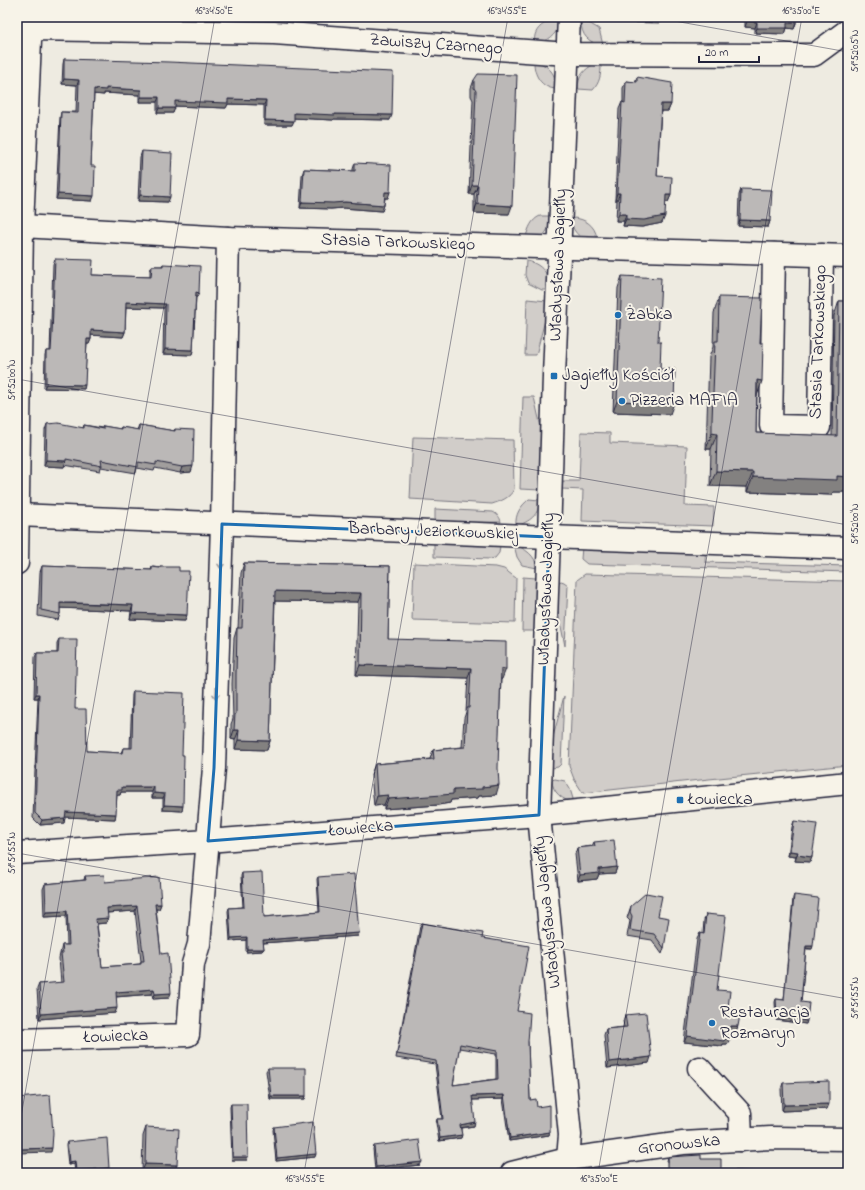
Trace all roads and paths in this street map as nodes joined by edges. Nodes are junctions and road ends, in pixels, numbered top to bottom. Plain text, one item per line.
1 (569, 17) edge
2 (229, 25) edge
3 (26, 26) edge
4 (848, 30) edge
5 (568, 54) junction
6 (22, 226) junction
7 (228, 238) junction
8 (559, 247) junction
9 (774, 254) junction
10 (822, 255) junction
11 (848, 256) edge
12 (17, 515) edge
13 (222, 524) junction
14 (549, 537) junction
15 (848, 548) edge
16 (17, 563) edge
17 (848, 783) edge
18 (538, 815) junction
19 (208, 842) junction
20 (17, 853) edge
21 (17, 1040) edge
22 (699, 1068) dead end
23 (848, 1139) edge
24 (741, 1140) junction
25 (566, 1166) edge
26 (512, 1173) edge

1 - 5 street, Władysława Jagiełły
2 - 3 street, Zawiszy Czarnego
2 - 5 street, Zawiszy Czarnego
3 - 6 street
4 - 5 street, Zawiszy Czarnego
5 - 8 street, Władysława Jagiełły
6 - 7 street, Stasia Tarkowskiego
6 - 12 street
7 - 8 street, Stasia Tarkowskiego
7 - 13 street
8 - 9 street, Stasia Tarkowskiego
8 - 14 street, Władysława Jagiełły
9 - 10 street, Stasia Tarkowskiego
9 - 10 street, Stasia Tarkowskiego
10 - 11 street, Stasia Tarkowskiego
12 - 13 street, Barbary Jeziorkowskiej
12 - 16 street
13 - 14 street, Barbary Jeziorkowskiej
13 -> 19 street
14 - 15 street, Barbary Jeziorkowskiej
14 - 18 street, Władysława Jagiełły
17 - 18 street, Łowiecka
18 - 19 street, Łowiecka
18 - 25 street, Władysława Jagiełły
19 - 20 street, Łowiecka
19 - 21 street, Łowiecka
22 - 24 street
23 - 24 street, Gronowska
24 - 25 street, Gronowska
25 - 26 street, Gronowska

